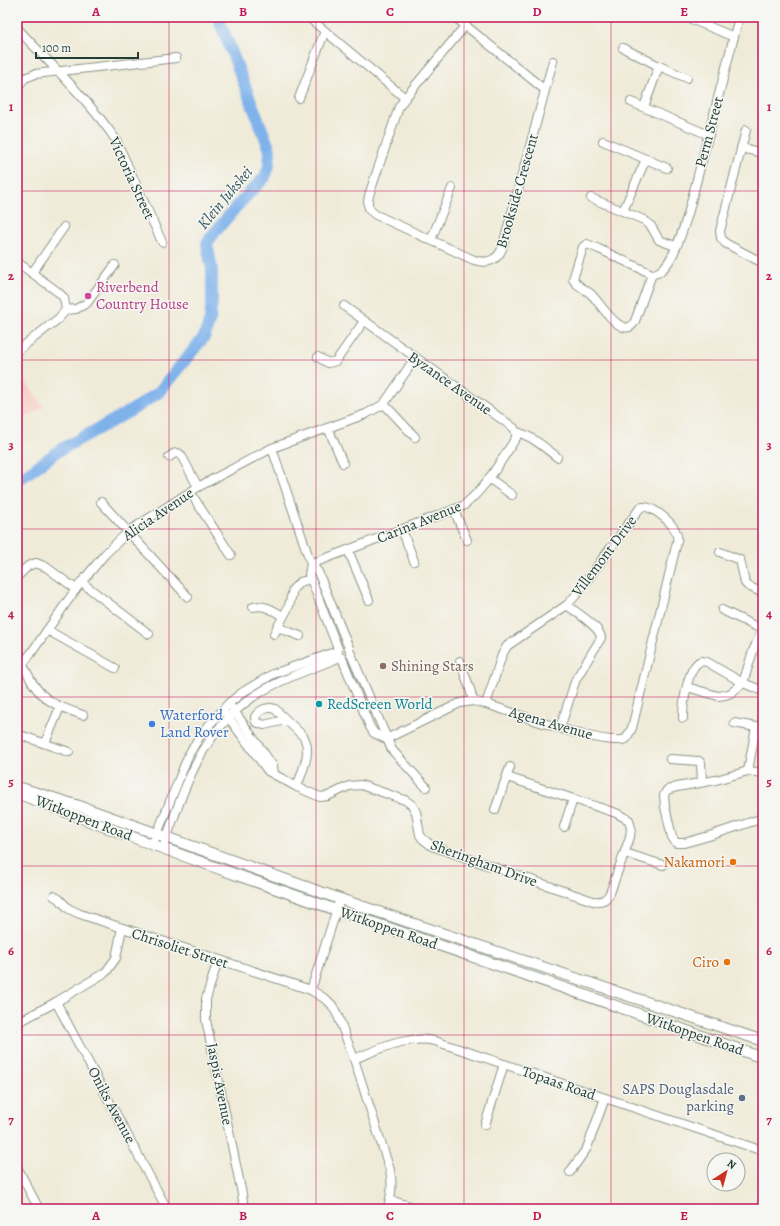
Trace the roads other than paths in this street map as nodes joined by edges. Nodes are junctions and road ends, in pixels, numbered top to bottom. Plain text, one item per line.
1 (308, 17) edge
2 (455, 17) edge
3 (686, 17) edge
4 (739, 17) edge
5 (465, 26) junction
6 (17, 28) edge
7 (325, 31) junction
8 (734, 37) junction
9 (623, 48) dead end
10 (176, 58) dead end
11 (553, 61) dead end
12 (659, 66) junction
13 (58, 71) junction
14 (687, 78) dead end
15 (17, 87) edge
16 (545, 90) junction
17 (299, 98) dead end
18 (405, 98) junction
19 (631, 102) dead end
20 (644, 107) junction
21 (746, 130) dead end
22 (709, 135) junction
23 (603, 141) dead end
24 (741, 148) junction
25 (763, 153) edge
26 (646, 159) junction
27 (667, 168) dead end
28 (452, 188) dead end
29 (591, 198) dead end
30 (623, 211) junction
31 (64, 227) dead end
32 (431, 240) junction
33 (162, 242) dead end
34 (675, 246) junction
35 (17, 262) edge
36 (763, 263) edge
37 (115, 265) dead end
38 (32, 273) junction
39 (652, 274) junction
40 (344, 306) dead end
41 (66, 310) junction
42 (364, 321) junction
43 (17, 351) edge
44 (318, 357) dead end
45 (415, 358) junction
46 (384, 404) junction
47 (328, 428) junction
48 (516, 432) junction
49 (415, 437) dead end
50 (272, 448) junction
51 (169, 457) dead end
52 (557, 457) dead end
53 (344, 463) dead end
54 (489, 478) junction
55 (198, 487) junction
56 (190, 492) junction
57 (512, 495) dead end
58 (101, 502) dead end
59 (454, 510) junction
60 (402, 530) junction
61 (128, 531) junction
62 (467, 540) dead end
63 (348, 550) junction
64 (720, 552) dead end
65 (231, 555) dead end
66 (414, 561) dead end
67 (311, 564) junction
68 (17, 577) edge
69 (311, 579) junction
70 (78, 586) junction
71 (763, 593) edge
72 (188, 597) dead end
73 (369, 600) dead end
74 (567, 605) junction
75 (254, 607) dead end
76 (332, 608) junction
77 (722, 610) dead end
78 (324, 611) junction
79 (283, 616) junction
80 (763, 629) edge
81 (48, 630) junction
82 (149, 634) dead end
83 (300, 636) dead end
84 (350, 650) junction
85 (340, 654) junction
86 (460, 662) dead end
87 (19, 664) edge
88 (290, 667) junction
89 (115, 668) dead end
90 (293, 676) junction
91 (743, 682) junction
92 (364, 687) junction
93 (687, 687) junction
94 (355, 691) junction
95 (763, 691) edge
96 (473, 701) junction
97 (486, 704) junction
98 (60, 707) junction
99 (226, 707) junction
100 (232, 714) junction
101 (83, 715) dead end
102 (683, 718) dead end
103 (287, 721) dead end
104 (734, 723) dead end
105 (759, 726) edge
106 (560, 728) junction
107 (17, 734) edge
108 (629, 736) joint
109 (386, 739) junction
110 (45, 743) junction
111 (69, 752) dead end
112 (670, 759) dead end
113 (510, 767) dead end
114 (748, 771) junction
115 (763, 774) edge
116 (507, 777) junction
117 (702, 782) junction
118 (17, 787) edge
119 (297, 787) junction
120 (426, 787) dead end
121 (17, 793) edge
122 (573, 799) junction
123 (495, 810) dead end
124 (758, 820) dead end
125 (564, 827) dead end
126 (156, 834) junction
127 (167, 838) junction
128 (153, 844) junction
129 (163, 848) junction
130 (625, 852) junction
131 (663, 865) dead end
132 (54, 896) dead end
133 (340, 899) junction
134 (337, 910) junction
135 (122, 928) junction
136 (218, 960) junction
137 (311, 990) junction
138 (56, 1002) junction
139 (17, 1023) edge
140 (761, 1040) edge
141 (742, 1050) junction
142 (763, 1058) edge
143 (354, 1059) junction
144 (504, 1064) junction
145 (763, 1065) edge
146 (605, 1098) junction
147 (485, 1124) dead end
148 (763, 1151) edge
149 (17, 1167) edge
150 (570, 1172) dead end
151 (390, 1200) junction
152 (763, 1202) edge
153 (39, 1209) edge
154 (167, 1209) edge
155 (244, 1209) edge
156 (387, 1209) edge
157 (419, 1209) edge
158 (762, 1209) edge

1 - 7 street
2 - 5 street
3 - 8 street
4 - 8 street, Perm Street
5 - 16 street
5 - 18 street, Brookside Crescent
6 - 13 street, Victoria Street
7 - 17 street
7 - 18 street
8 - 22 street, Perm Street
9 - 12 street
10 - 13 street
11 - 16 street, Brookside Crescent
12 - 14 street
12 - 20 street
13 - 15 street
13 - 33 street, Victoria Street
16 - 32 street, Brookside Crescent
18 - 32 street, Brookside Crescent
19 - 20 street
20 - 22 street
21 - 24 street
22 - 34 street, Perm Street
23 - 26 street
24 - 25 street
24 - 36 street
26 - 27 street
26 - 30 street
28 - 32 street
29 - 30 street
30 - 34 street
31 - 38 street
34 - 39 street, Perm Street
35 - 38 street
37 - 41 street
38 - 41 street
39 - 39 street
40 - 42 street, Byzance Avenue
41 - 43 street
42 - 44 street
42 - 45 street, Byzance Avenue
45 - 46 street
45 - 48 street, Byzance Avenue
46 - 47 street, Alicia Avenue
46 - 49 street
47 - 50 street, Alicia Avenue
47 - 53 street
48 - 52 street, Byzance Avenue
48 - 54 street, Carina Avenue
50 - 55 street, Alicia Avenue
50 - 67 street
51 - 55 street
54 - 57 street
54 - 59 street, Carina Avenue
55 - 56 street, Alicia Avenue
56 - 61 street, Alicia Avenue
56 - 65 street
58 - 61 street
59 - 60 street, Carina Avenue
59 - 62 street
60 - 63 street, Carina Avenue
60 - 66 street
61 - 70 street, Alicia Avenue
61 - 72 street
63 - 67 street, Carina Avenue
63 - 73 street
64 - 71 street
67 - 69 street
67 - 76 street
68 - 70 street
69 - 78 street
69 - 79 street
70 - 81 street, Alicia Avenue
70 - 82 street
74 - 97 street, Villemont Drive
74 - 106 street
74 - 108 street, Villemont Drive
75 - 79 street
76 - 78 street
76 - 84 street
77 - 80 street
78 - 85 street
79 - 83 street
80 - 91 street
81 - 87 street, Alicia Avenue
81 - 89 street
84 - 85 street
84 - 92 street
85 - 88 street
85 - 90 street
85 - 94 street
86 - 96 street
87 - 98 street
88 - 90 street
88 - 99 street
90 - 100 street
91 - 93 street
91 - 93 street
91 - 95 street
92 - 94 street
92 - 109 street
93 - 102 street
94 - 109 street
96 - 97 street, Agena Avenue
96 - 109 street, Agena Avenue
97 - 106 street, Agena Avenue
98 - 101 street
98 - 110 street
99 - 100 street, Sheringham Drive
99 - 126 street
100 - 119 street, Sheringham Drive
100 - 127 street
103 - 119 street
104 - 105 street
105 - 114 street
106 - 108 street, Agena Avenue
107 - 110 street
109 - 120 street
110 - 111 street
112 - 117 street
113 - 116 street
114 - 115 street
114 - 117 street
116 - 122 street, Sheringham Drive
116 - 123 street
117 - 124 street
118 - 126 main road, Witkoppen Road
119 - 130 street, Sheringham Drive
121 - 128 main road, Witkoppen Road
122 - 125 street
122 - 130 street, Sheringham Drive
126 - 127 main road, Witkoppen Road
126 - 128 street
127 - 129 street
127 - 133 main road, Witkoppen Road
128 - 129 main road, Witkoppen Road
129 - 134 main road, Witkoppen Road
130 - 131 street
132 - 135 street, Chrisoliet Street
133 - 134 street
133 - 140 main road, Witkoppen Road
134 - 137 street
134 - 141 main road, Witkoppen Road
135 - 136 street, Chrisoliet Street
135 - 138 street
136 - 137 street, Chrisoliet Street
136 - 155 street, Jaspis Avenue
137 - 143 street, Chrisoliet Street
138 - 139 street
138 - 154 street, Oniks Avenue
141 - 142 main road, Witkoppen Road
141 - 145 main road
143 - 144 street, Topaas Road
143 - 151 street, Chrisoliet Street
144 - 146 street, Topaas Road
144 - 147 street
146 - 148 street, Topaas Road
146 - 150 street
149 - 153 street
151 - 156 street, Chrisoliet Street
151 - 157 street
152 - 158 street

